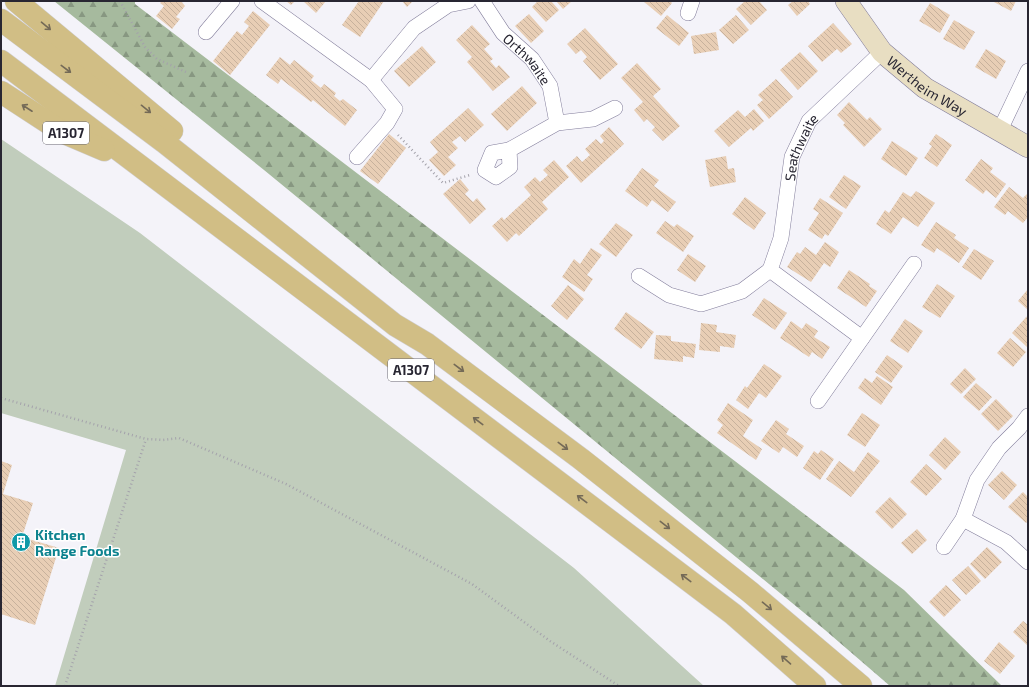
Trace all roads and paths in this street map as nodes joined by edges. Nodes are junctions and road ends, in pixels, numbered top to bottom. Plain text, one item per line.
1 (16, 1) edge
2 (120, 1) edge
3 (232, 1) edge
4 (262, 1) edge
5 (468, 1) edge
6 (482, 1) edge
7 (846, 1) edge
8 (1, 20) edge
9 (206, 32) dead end
10 (882, 52) junction
11 (1, 61) edge
12 (186, 72) dead end
13 (1028, 72) edge
14 (371, 80) junction
15 (1, 92) edge
16 (615, 108) dead end
17 (387, 123) junction
18 (557, 123) junction
19 (1000, 130) junction
20 (1028, 147) edge
21 (357, 157) dead end
22 (136, 164) junction
23 (485, 170) joint
24 (914, 264) dead end
25 (770, 270) junction
26 (639, 276) dead end
27 (862, 338) junction
28 (427, 344) junction
29 (1, 398) edge
30 (818, 401) dead end
31 (1028, 416) edge
32 (146, 439) junction
33 (963, 519) junction
34 (944, 547) dead end
35 (1028, 562) edge
36 (65, 686) edge
37 (619, 686) edge
38 (815, 686) edge
39 (861, 686) edge

1 -> 28 main road, A1307
2 - 12 path
3 - 9 street
4 - 14 street
5 - 14 street
6 - 18 street, Orthwaite
7 - 10 street, Wertheim Way
8 -> 28 main road, A1307
10 - 19 street, Wertheim Way
10 - 25 street, Seathwaite
11 - 22 main road, A1307
13 - 19 street
14 - 17 street
22 -> 15 main road, A1307
16 - 18 street
17 - 21 street
17 - 23 path
18 - 23 street
19 - 20 street, Wertheim Way
38 -> 22 main road, A1307
24 - 27 street
25 - 26 street
25 - 27 street
27 - 30 street
28 -> 39 main road, A1307
29 - 32 path
31 - 33 street
32 - 36 path
32 - 37 path
33 - 34 street
33 - 35 street

